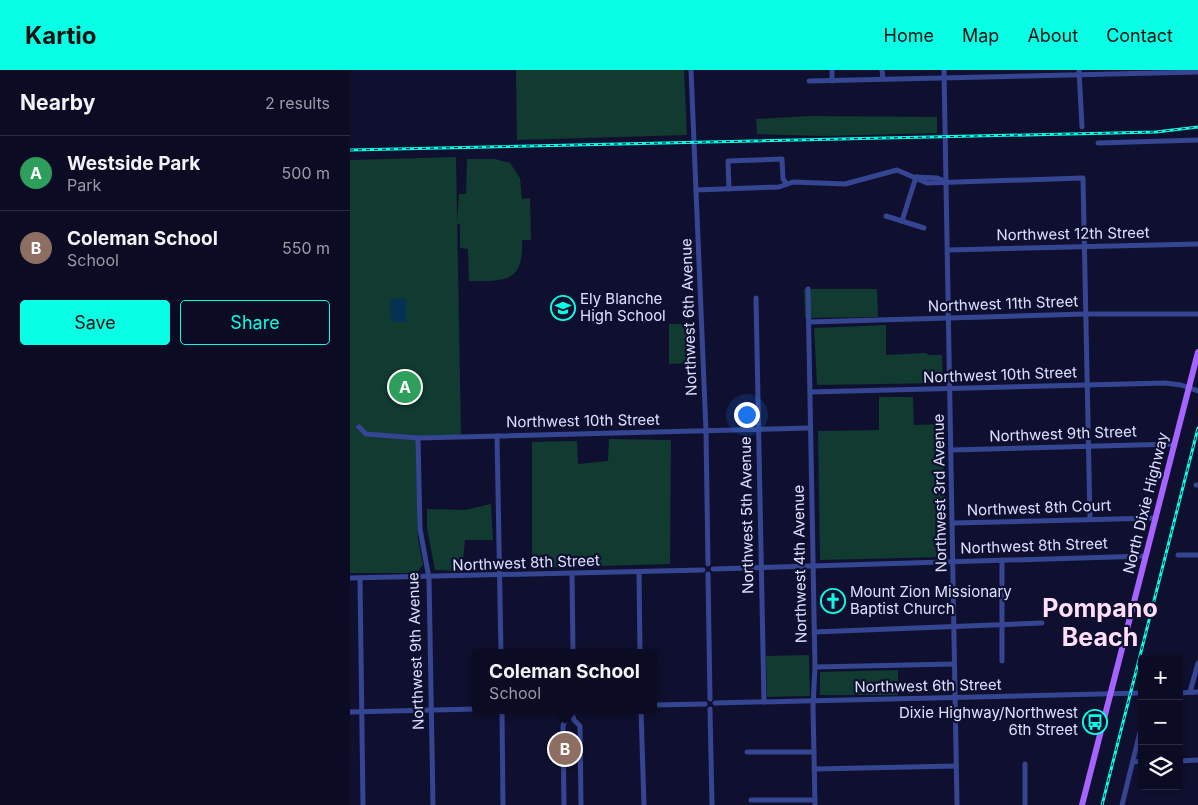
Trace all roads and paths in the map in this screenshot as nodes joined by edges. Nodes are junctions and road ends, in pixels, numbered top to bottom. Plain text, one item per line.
1 (691, 70) edge
2 (832, 70) edge
3 (882, 70) edge
4 (944, 70) edge
5 (1198, 72) edge
6 (1079, 73) edge
7 (944, 78) junction
8 (883, 79) junction
9 (832, 81) junction
10 (809, 82) dead end
11 (1082, 128) dead end
12 (1198, 140) edge
13 (1098, 142) dead end
14 (916, 176) junction
15 (946, 181) junction
16 (786, 183) junction
17 (729, 189) junction
18 (696, 190) junction
19 (886, 216) dead end
20 (902, 221) junction
21 (924, 228) dead end
22 (1198, 244) edge
23 (1084, 246) junction
24 (948, 250) junction
25 (808, 289) dead end
26 (756, 298) dead end
27 (1085, 314) junction
28 (1198, 314) edge
29 (949, 319) junction
30 (809, 322) junction
31 (1198, 352) edge
32 (1087, 384) junction
33 (1189, 388) junction
34 (951, 389) junction
35 (810, 392) junction
36 (1198, 392) edge
37 (359, 427) dead end
38 (810, 428) junction
39 (757, 429) junction
40 (706, 431) junction
41 (497, 436) junction
42 (418, 438) junction
43 (1174, 444) junction
44 (1088, 445) junction
45 (952, 450) junction
46 (1090, 518) junction
47 (1156, 518) junction
48 (953, 523) junction
49 (1178, 555) dead end
50 (1198, 555) edge
51 (1146, 556) junction
52 (1002, 560) junction
53 (954, 561) junction
54 (708, 564) junction
55 (812, 566) junction
56 (760, 567) junction
57 (713, 569) junction
58 (639, 572) junction
59 (706, 572) junction
60 (572, 574) junction
61 (499, 576) junction
62 (350, 578) edge
63 (360, 578) junction
64 (429, 578) junction
65 (1042, 624) dead end
66 (1001, 625) junction
67 (954, 628) junction
68 (814, 632) junction
69 (501, 649) edge
70 (573, 649) edge
71 (640, 649) edge
72 (1002, 661) dead end
73 (1198, 663) edge
74 (954, 664) junction
75 (815, 668) junction
76 (1190, 692) junction
77 (1198, 692) edge
78 (1183, 693) edge
79 (1110, 694) junction
80 (1138, 694) edge
81 (955, 698) junction
82 (710, 699) junction
83 (815, 701) junction
84 (764, 702) junction
85 (716, 703) junction
86 (705, 704) junction
87 (657, 705) edge
88 (472, 709) edge
89 (710, 709) junction
90 (431, 710) junction
91 (360, 711) junction
92 (350, 712) edge
93 (502, 714) edge
94 (568, 714) edge
95 (572, 714) edge
96 (642, 714) edge
97 (1138, 741) edge
98 (747, 752) dead end
99 (814, 752) junction
100 (1183, 760) edge
101 (1198, 760) edge
102 (1138, 761) edge
103 (1133, 762) junction
104 (1025, 764) dead end
105 (956, 766) junction
106 (814, 769) junction
107 (751, 800) dead end
108 (815, 802) edge
109 (363, 805) edge
110 (433, 805) edge
111 (503, 805) edge
112 (564, 805) edge
113 (581, 805) edge
114 (644, 805) edge
115 (712, 805) edge
116 (957, 805) edge
117 (1026, 805) edge
118 (1082, 805) edge
119 (1122, 805) edge

1 - 18 street, Northwest 6th Avenue
2 - 9 street
3 - 8 street
4 - 7 street, Northwest 3rd Avenue
5 - 6 street
6 - 7 street
6 - 11 street
7 - 8 street
7 - 15 street, Northwest 3rd Avenue
8 - 9 street
9 - 10 street
12 - 13 street
14 - 15 street
14 - 16 street
14 - 20 street
15 - 23 street
15 - 24 street, Northwest 3rd Avenue
16 - 17 street
16 - 17 street
17 - 18 street
18 - 40 street, Northwest 6th Avenue
19 - 20 street
20 - 21 street
22 - 23 street, Northwest 12th Street
23 - 24 street, Northwest 12th Street
23 - 27 street
24 - 29 street, Northwest 3rd Avenue
25 - 30 street, Northwest 4th Avenue
26 - 39 street, Northwest 5th Avenue
27 - 28 street, Northwest 11th Street
27 - 29 street, Northwest 11th Street
27 - 32 street
29 - 30 street, Northwest 11th Street
29 - 34 street, Northwest 3rd Avenue
30 - 35 street, Northwest 4th Avenue
31 - 33 main road, North Dixie Highway
32 - 33 street, Northwest 10th Street
32 - 34 street, Northwest 10th Street
32 - 44 street
33 - 36 street, Northwest 10th Street
33 - 43 main road, North Dixie Highway
34 - 35 street, Northwest 10th Street
34 - 45 street, Northwest 3rd Avenue
35 - 38 street, Northwest 4th Avenue
37 - 42 street, Northwest 10th Street
38 - 39 street, Northwest 10th Street
38 - 55 street, Northwest 4th Avenue
39 - 40 street, Northwest 10th Street
39 - 56 street, Northwest 5th Avenue
40 - 41 street, Northwest 10th Street
40 - 54 street, Northwest 6th Avenue
41 - 42 street, Northwest 10th Street
41 - 61 street
42 - 64 street, Northwest 9th Avenue
43 - 44 street, Northwest 9th Street
43 - 47 main road, North Dixie Highway
44 - 45 street, Northwest 9th Street
44 - 46 street
45 - 48 street, Northwest 3rd Avenue
46 - 47 street, Northwest 8th Court
46 - 48 street, Northwest 8th Court
47 - 51 main road, North Dixie Highway
48 - 53 street, Northwest 3rd Avenue
49 - 50 street
51 - 52 street, Northwest 8th Street
51 - 79 main road, North Dixie Highway
52 - 53 street, Northwest 8th Street
52 - 66 street
53 - 55 street, Northwest 8th Street
53 - 67 street, Northwest 3rd Avenue
54 - 57 street
54 - 59 street
55 - 56 street, Northwest 8th Street
55 - 68 street, Northwest 4th Avenue
56 - 57 street, Northwest 8th Street
56 - 84 street, Northwest 5th Avenue
57 - 59 street
58 - 59 street, Northwest 8th Street
58 - 60 street, Northwest 8th Street
58 - 71 street
59 - 82 street
60 - 61 street, Northwest 8th Street
60 - 70 street
61 - 64 street, Northwest 8th Street
61 - 69 street
62 - 63 street, Northwest 8th Street
63 - 64 street, Northwest 8th Street
63 - 91 street
64 - 90 street, Northwest 9th Avenue
65 - 66 street
66 - 67 street
66 - 72 street
67 - 68 street
67 - 74 street, Northwest 3rd Avenue
68 - 75 street, Northwest 4th Avenue
73 - 76 street
74 - 75 street
74 - 81 street, Northwest 3rd Avenue
75 - 83 street, Northwest 4th Avenue
76 - 77 street
76 - 78 street
79 - 80 street, Northwest 6th Street
79 - 81 street, Northwest 6th Street
79 - 118 main road, North Dixie Highway
81 - 83 street, Northwest 6th Street
81 - 105 street, Northwest 3rd Avenue
82 - 85 street
82 - 86 street
83 - 84 street, Northwest 6th Street
83 - 99 street, Northwest 4th Avenue
84 - 85 street, Northwest 6th Street
85 - 89 street
86 - 87 street
86 - 89 street
88 - 90 street
89 - 115 street
90 - 91 street
90 - 110 street, Northwest 9th Avenue
91 - 92 street
91 - 109 street
93 - 111 street
94 - 112 street
95 - 113 street
96 - 114 street
97 - 103 street
98 - 99 street
99 - 106 street, Northwest 4th Avenue
100 - 101 street
102 - 103 street
103 - 119 street
104 - 117 street
105 - 106 street
105 - 116 street, Northwest 3rd Avenue
106 - 108 street, Northwest 4th Avenue
107 - 108 street

